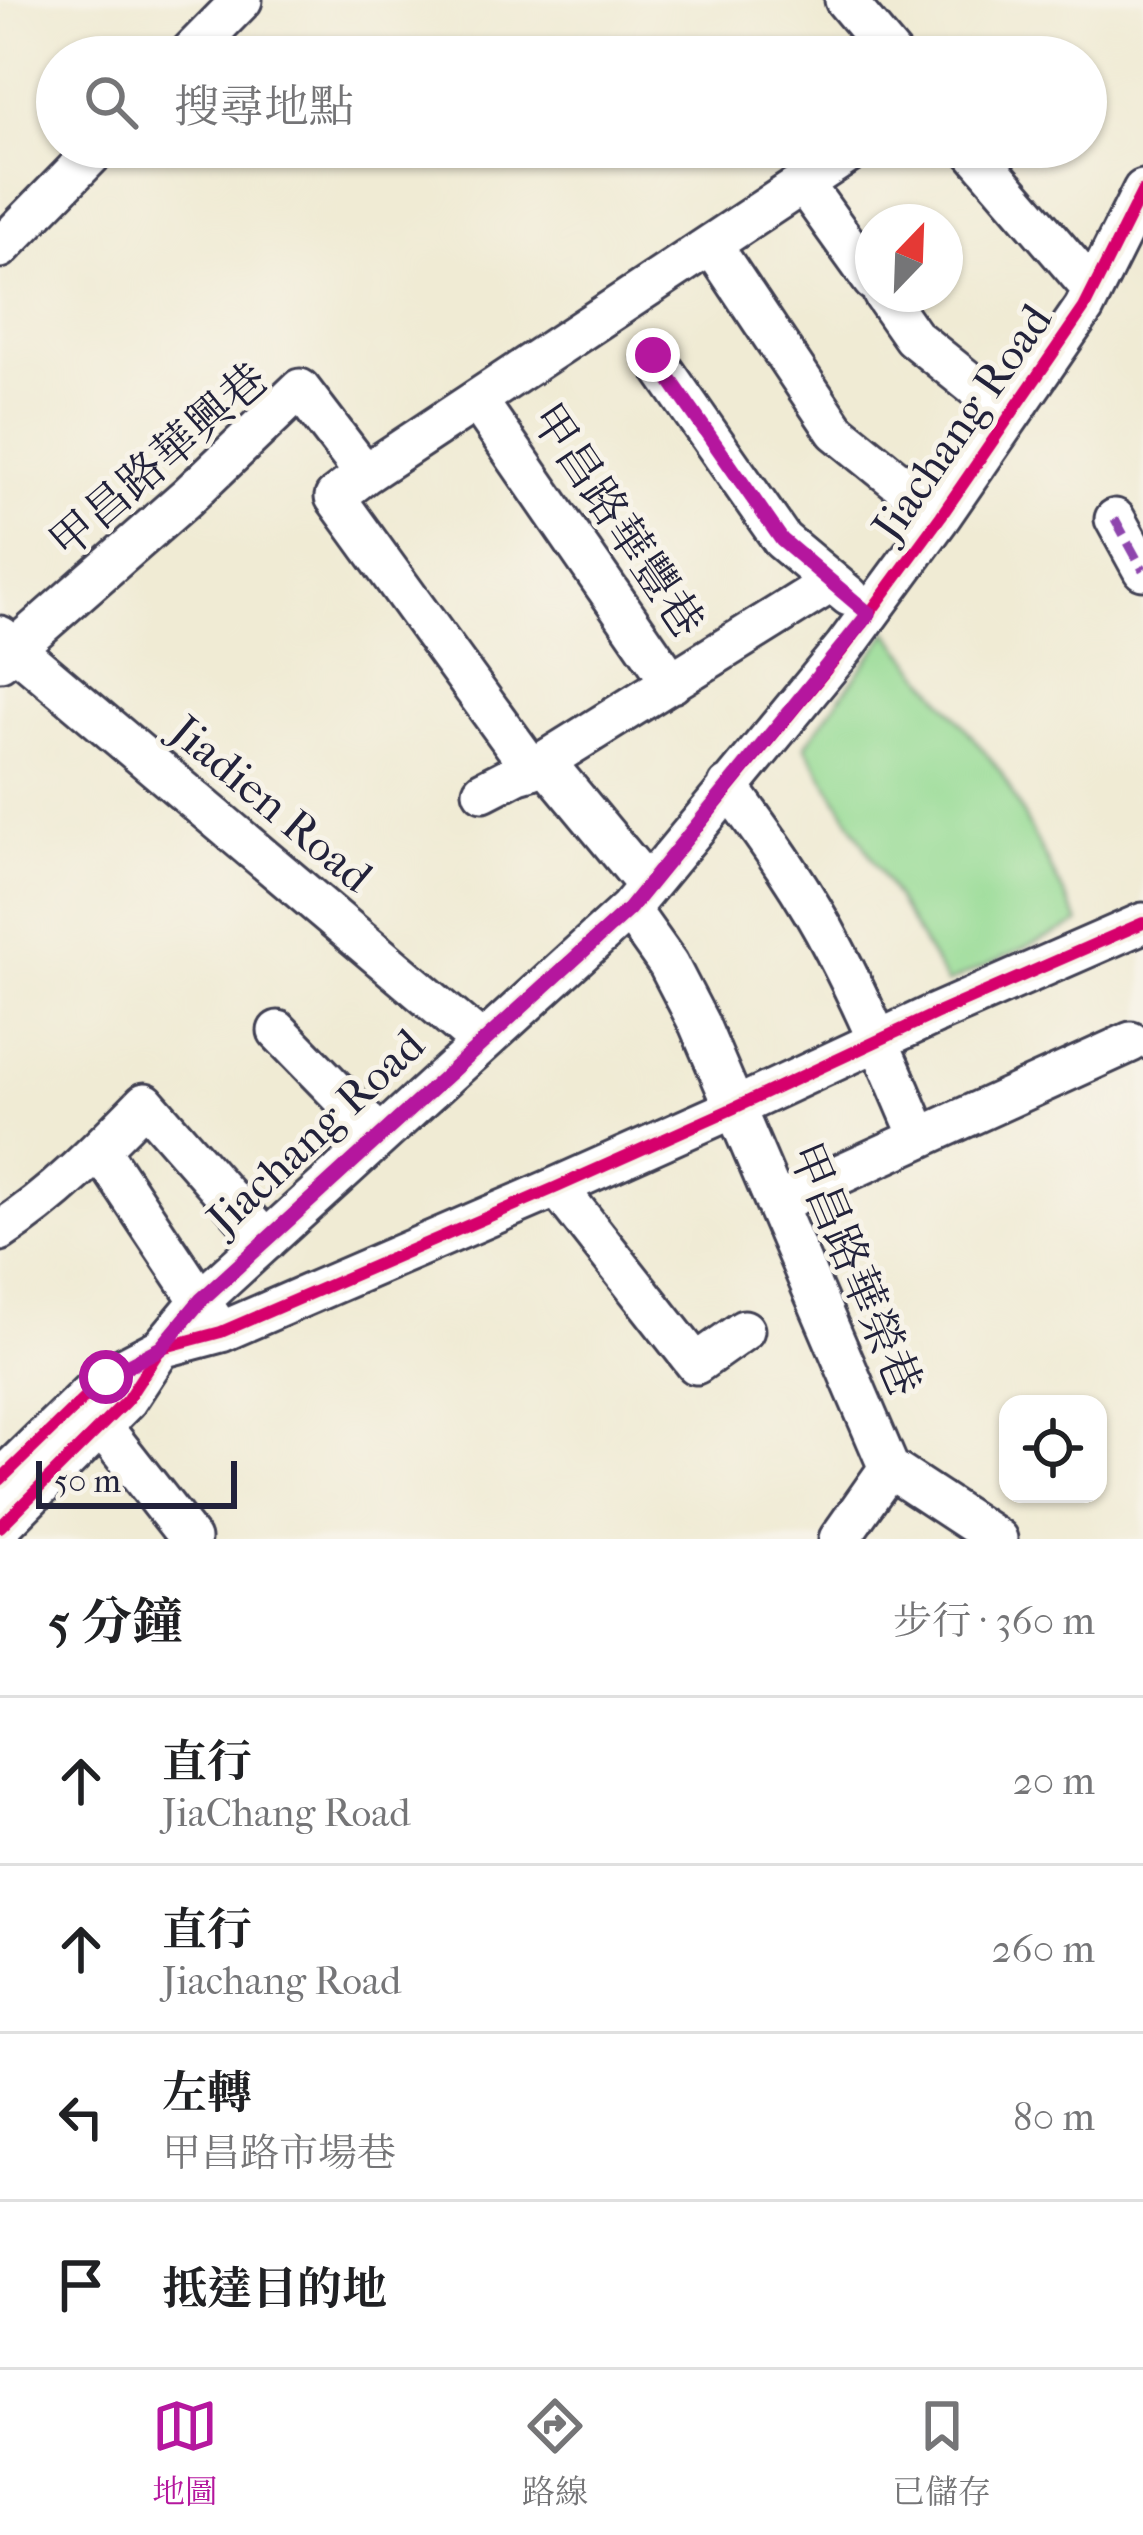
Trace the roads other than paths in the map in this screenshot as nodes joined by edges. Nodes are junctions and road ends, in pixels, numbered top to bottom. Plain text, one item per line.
1 (242, 0) edge
2 (845, 0) edge
3 (207, 36) edge
4 (875, 36) edge
5 (78, 168) edge
6 (827, 168) edge
7 (988, 168) edge
8 (815, 200) dead end
9 (1140, 205) edge
10 (0, 248) edge
11 (855, 256) edge
12 (721, 259) dead end
13 (1093, 290) junction
14 (896, 312) edge
15 (653, 355) dead end
16 (485, 412) dead end
17 (1010, 415) junction
18 (350, 486) junction
19 (940, 516) junction
20 (1114, 519) dead end
21 (1143, 570) edge
22 (832, 582) junction
23 (796, 606) junction
24 (869, 614) junction
25 (5, 648) edge
26 (844, 648) junction
27 (671, 683) junction
28 (539, 765) junction
29 (728, 786) junction
30 (483, 790) dead end
31 (639, 898) junction
32 (1143, 923) edge
33 (278, 1031) dead end
34 (878, 1040) junction
35 (1131, 1042) dead end
36 (482, 1043) junction
37 (734, 1108) junction
38 (380, 1136) junction
39 (920, 1138) junction
40 (100, 1150) junction
41 (556, 1187) junction
42 (777, 1203) junction
43 (0, 1231) edge
44 (266, 1241) junction
45 (211, 1316) junction
46 (744, 1330) dead end
47 (91, 1413) junction
48 (889, 1468) junction
49 (0, 1480) edge
50 (0, 1527) edge
51 (190, 1539) edge
52 (838, 1539) edge
53 (997, 1539) edge

1 - 3 street
2 - 4 street
5 - 10 street
6 - 18 street
7 - 13 street
8 - 11 street
9 - 13 street, Jiachang Road
12 - 19 street
13 - 17 street, Jiachang Road
14 - 17 street
15 - 22 street
16 - 27 street, 甲昌路華豐巷
17 - 19 street, Jiachang Road
18 - 25 street, 甲昌路華興巷
18 - 28 street, 甲昌路華興巷
19 - 24 street, Jiachang Road
20 - 21 street
22 - 23 street
22 - 24 street
23 - 26 street
23 - 27 street
24 - 26 street, Jiachang Road
25 - 36 street, Jiadien Road
26 - 29 street, Jiachang Road
27 - 28 street
28 - 30 street
28 - 31 street, 甲昌路華興巷
29 - 31 street, Jiachang Road
29 - 34 street
31 - 36 street, Jiachang Road
31 - 37 street, 甲昌路華榮巷
32 - 34 street
33 - 38 street
34 - 37 street
34 - 39 street
35 - 39 street
36 - 38 street, Jiachang Road
37 - 41 street
37 - 42 street, 甲昌路華榮巷
38 - 44 street, Jiachang Road
39 - 42 street
40 - 43 street
40 - 44 street
40 - 45 street
41 - 45 street
41 - 46 street
42 - 48 street, 甲昌路華榮巷
44 - 45 street, Jiachang Road
45 - 47 street, Jiachang Road
47 - 49 street
47 - 50 street
47 - 51 street
48 - 52 street
48 - 53 street

